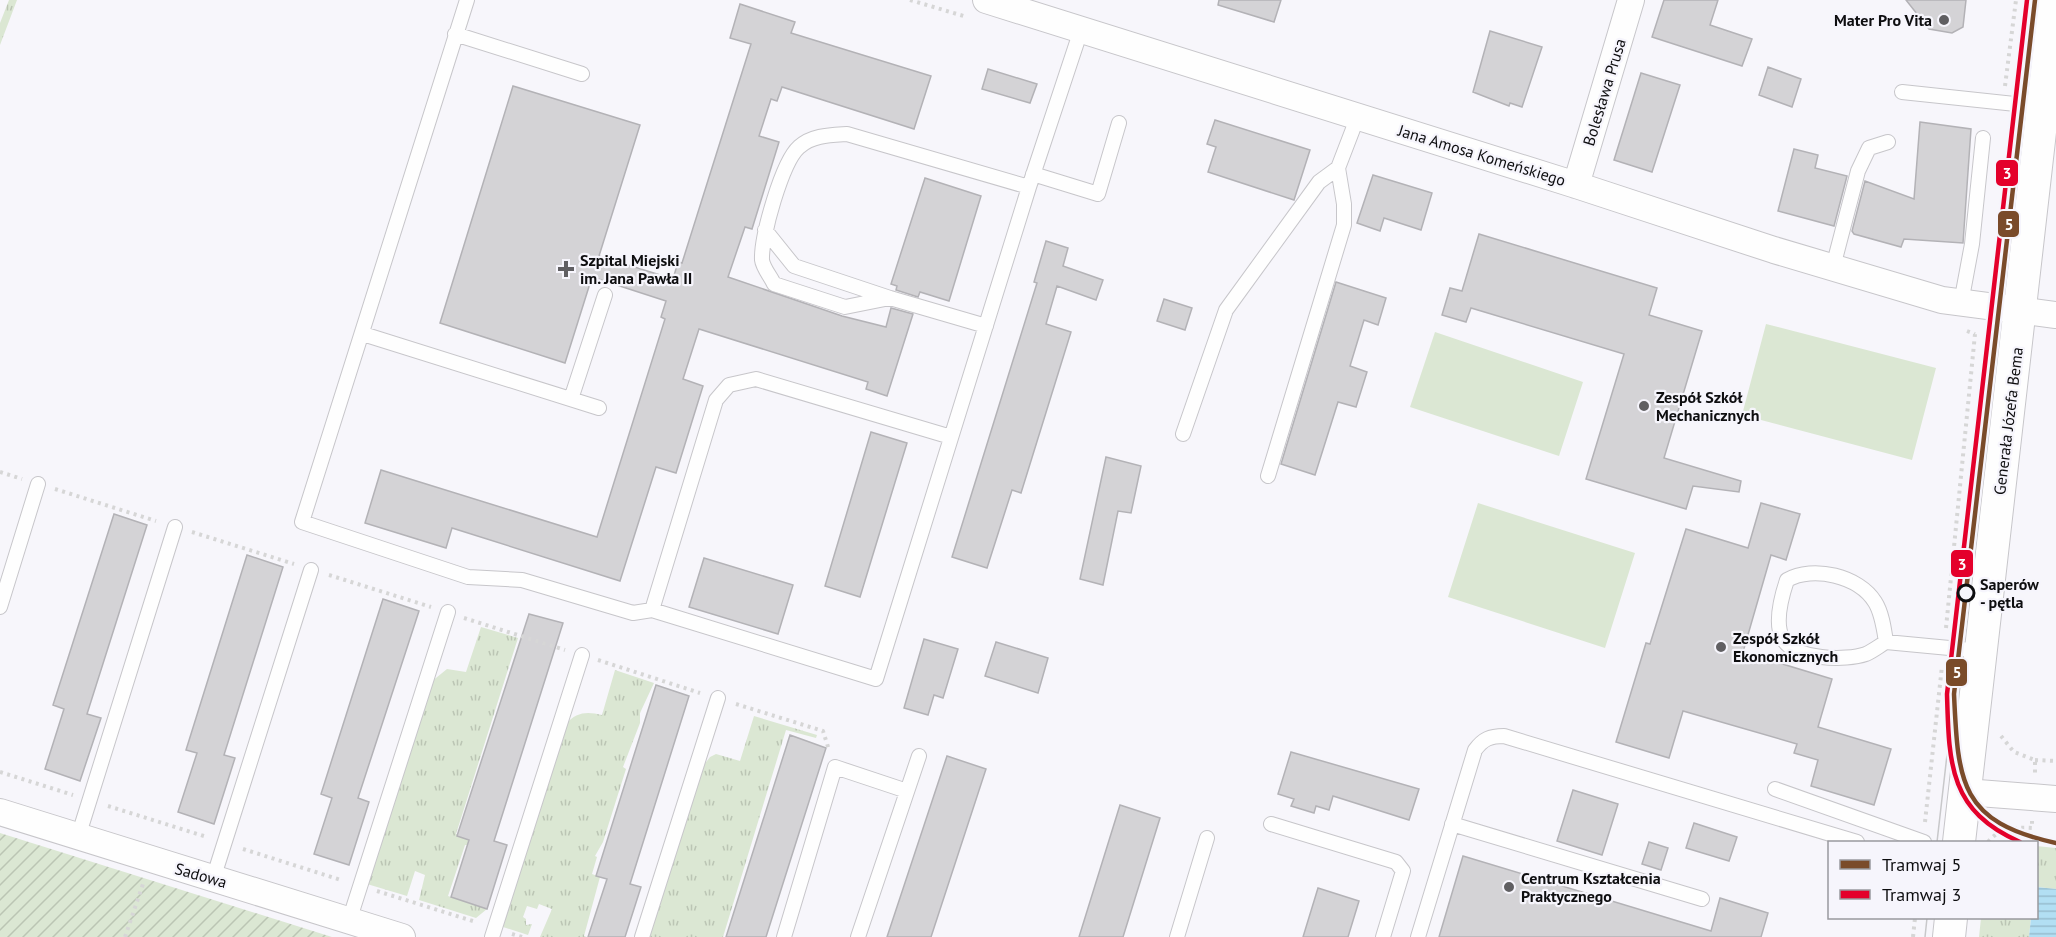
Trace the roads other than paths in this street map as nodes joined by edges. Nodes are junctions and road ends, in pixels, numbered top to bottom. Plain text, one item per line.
1 (467, 0) edge
2 (986, 0) edge
3 (1631, 0) edge
4 (2055, 0) edge
5 (1081, 30) junction
6 (455, 34) junction
7 (582, 74) dead end
8 (1902, 92) dead end
9 (2043, 107) junction
10 (1358, 116) junction
11 (1119, 123) dead end
12 (1983, 138) dead end
13 (1888, 142) dead end
14 (1338, 168) junction
15 (1031, 181) junction
16 (1576, 185) junction
17 (765, 230) junction
18 (1833, 267) junction
19 (605, 295) dead end
20 (890, 297) junction
21 (1970, 305) junction
22 (2020, 312) junction
23 (2056, 315) edge
24 (986, 326) junction
25 (363, 334) junction
26 (571, 399) junction
27 (599, 408) dead end
28 (1184, 434) dead end
29 (951, 437) junction
30 (1268, 476) dead end
31 (38, 484) road end
32 (175, 527) road end
33 (311, 570) road end
34 (0, 607) edge
35 (652, 609) junction
36 (448, 612) road end
37 (1886, 642) junction
38 (1981, 651) junction
39 (582, 655) road end
40 (718, 698) road end
41 (919, 756) dead end
42 (1775, 789) dead end
43 (907, 791) junction
44 (1965, 792) junction
45 (2056, 799) edge
46 (0, 812) edge
47 (1271, 824) dead end
48 (1452, 824) junction
49 (78, 837) junction
50 (1207, 838) dead end
51 (1850, 841) edge
52 (1921, 841) edge
53 (1959, 841) edge
54 (213, 879) junction
55 (1702, 899) dead end
56 (1951, 919) edge
57 (350, 921) junction
58 (493, 933) edge
59 (402, 937) edge
60 (642, 937) edge
61 (784, 937) edge
62 (858, 937) edge
63 (1177, 937) edge
64 (1383, 937) edge
65 (1418, 937) edge
66 (1949, 937) edge

1 - 6 lane
2 - 5 street, Jana Amosa Komeńskiego
3 - 16 street, Bolesława Prusa
4 - 9 street, Generała Józefa Bema
5 - 10 street, Jana Amosa Komeńskiego
5 - 15 lane
6 - 7 lane
6 - 25 lane
8 - 9 lane
9 - 22 street, Generała Józefa Bema
10 - 14 lane
10 - 16 street, Jana Amosa Komeńskiego
11 - 15 lane
12 - 21 lane
13 - 18 lane
14 - 28 lane
14 - 30 lane
15 - 17 lane
15 - 24 lane
16 - 18 street, Jana Amosa Komeńskiego
17 - 20 lane
17 - 20 lane
18 - 21 street, Jana Amosa Komeńskiego
19 - 26 lane
20 - 24 lane
21 - 22 street, Jana Amosa Komeńskiego
22 - 23 street, Jana Amosa Komeńskiego
22 - 38 street, Generała Józefa Bema
24 - 29 lane
25 - 26 lane
25 - 35 lane
26 - 27 lane
29 - 35 lane
29 - 35 lane
31 - 34 lane
32 - 49 lane
33 - 54 lane
36 - 57 lane
37 - 37 lane
37 - 38 lane
38 - 44 street, Generała Józefa Bema
39 - 58 lane
40 - 60 lane
41 - 43 lane
42 - 52 lane
43 - 61 lane
43 - 62 lane
44 - 45 street
44 - 53 street, Generała Józefa Bema
46 - 49 street, Sadowa
47 - 64 lane
48 - 51 lane
48 - 55 lane
48 - 65 lane
49 - 54 street, Sadowa
50 - 63 lane
54 - 57 street, Sadowa
56 - 66 street
57 - 59 street, Sadowa

